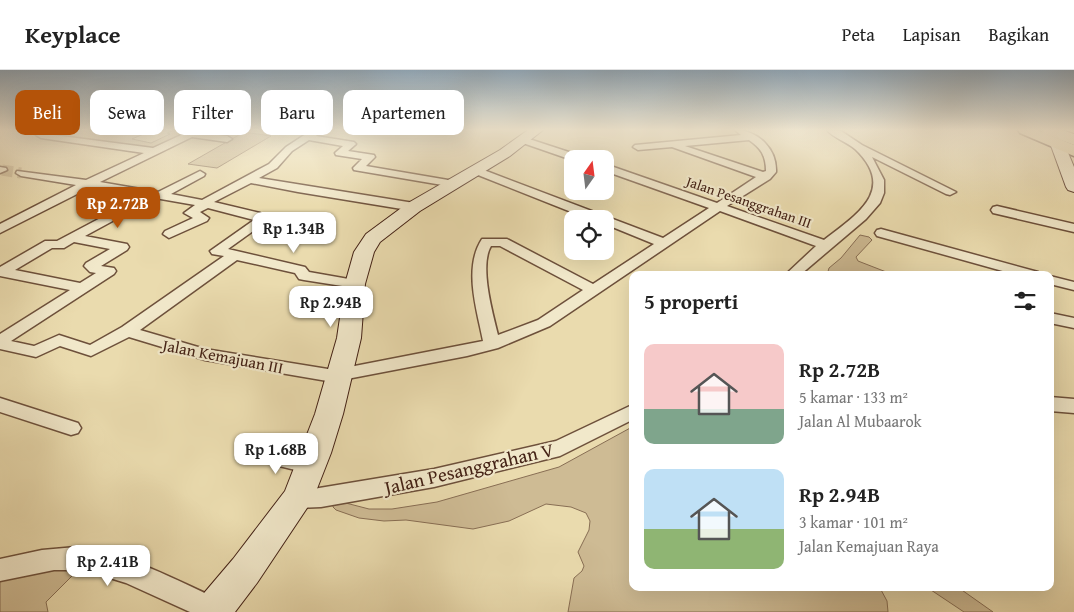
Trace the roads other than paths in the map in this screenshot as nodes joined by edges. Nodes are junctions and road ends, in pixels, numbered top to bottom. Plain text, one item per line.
1 (145, 155) edge
2 (283, 155) edge
3 (357, 155) edge
4 (500, 155) edge
5 (703, 155) edge
6 (770, 155) edge
7 (867, 155) edge
8 (878, 155) edge
9 (1069, 155) edge
10 (477, 171) junction
11 (614, 171) edge
12 (21, 173) tunnel mouth
13 (200, 174) dead end
14 (766, 177) junction
15 (249, 179) junction
16 (1073, 182) edge
17 (88, 184) junction
18 (454, 184) junction
19 (950, 192) dead end
20 (156, 196) junction
21 (205, 204) junction
22 (414, 207) junction
23 (718, 207) junction
24 (578, 210) edge
25 (997, 210) dead end
26 (614, 224) edge
27 (1074, 228) edge
28 (0, 230) edge
29 (881, 233) dead end
30 (169, 234) dead end
31 (72, 238) junction
32 (663, 243) junction
33 (826, 245) junction
34 (233, 256) junction
35 (797, 271) edge
36 (1019, 271) edge
37 (1054, 281) edge
38 (355, 284) junction
39 (1074, 286) edge
40 (83, 288) junction
41 (593, 290) junction
42 (1054, 319) edge
43 (1074, 324) edge
44 (128, 331) junction
45 (492, 344) junction
46 (1, 345) edge
47 (340, 375) junction
48 (1054, 404) edge
49 (0, 405) edge
50 (1074, 406) edge
51 (629, 414) edge
52 (71, 428) dead end
53 (249, 451) dead end
54 (312, 466) junction
55 (297, 500) junction
56 (0, 570) edge
57 (213, 611) edge

1 - 17 street
2 - 15 street
3 - 18 street
4 - 10 street
5 - 14 street
6 - 14 street
7 - 33 street
8 - 19 street
9 - 16 street
10 - 18 street
10 - 24 street
11 - 23 street, Jalan Pesanggrahan III
12 - 17 street
13 - 20 street
14 - 23 street
15 - 21 street
15 - 22 street
17 - 20 street
17 - 28 street
18 - 22 street
20 - 21 street
20 - 31 street
21 - 30 street
21 - 34 street
22 - 38 street
23 - 32 street
23 - 33 street, Jalan Pesanggrahan III
25 - 27 street
26 - 32 street
29 - 36 street
31 - 40 street
31 - 40 street
32 - 41 street
33 - 35 street
34 - 38 street
34 - 44 street
37 - 39 street
38 - 47 street
40 - 46 street
41 - 45 street
41 - 45 street
42 - 43 street
44 - 46 street
44 - 47 street, Jalan Kemajuan III
45 - 47 street, Jalan Kemajuan III
47 - 54 street
48 - 50 street
49 - 52 street
51 - 55 street, Jalan Pesanggrahan V
53 - 54 street
54 - 55 street
55 - 57 street
56 - 57 street

